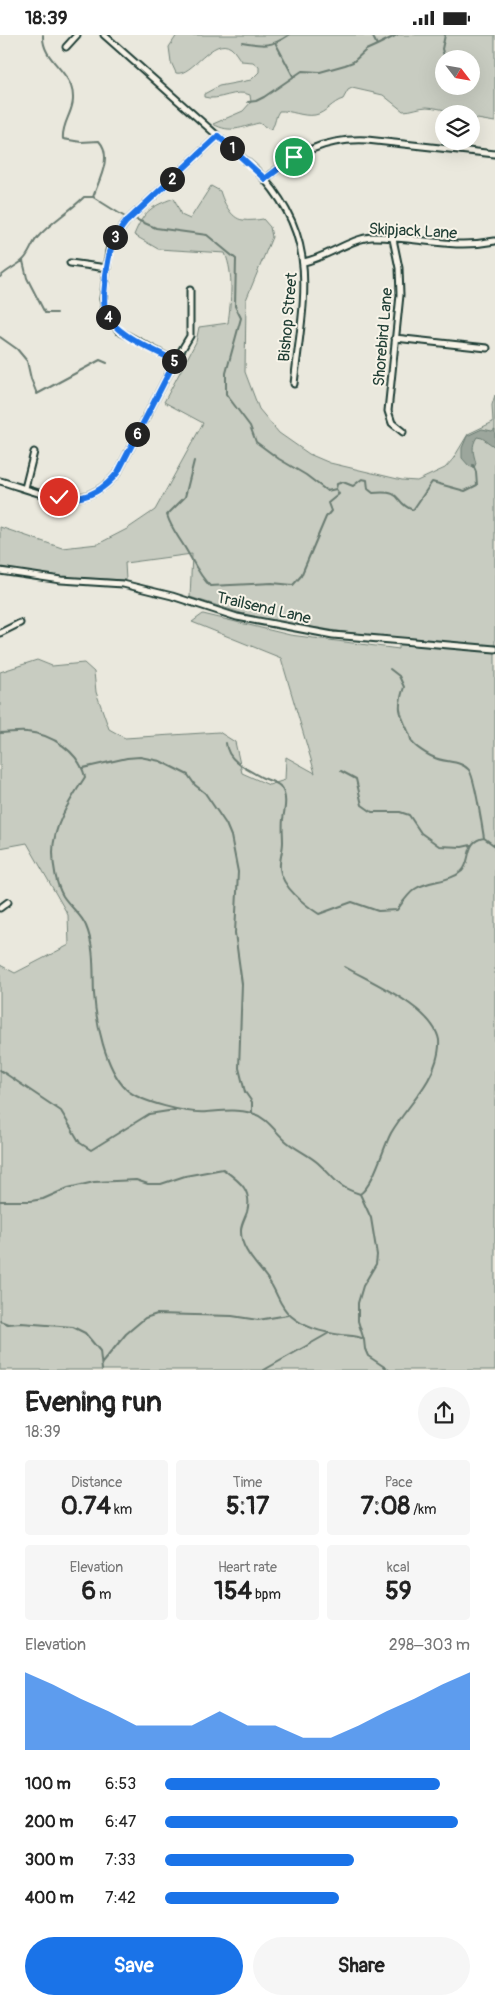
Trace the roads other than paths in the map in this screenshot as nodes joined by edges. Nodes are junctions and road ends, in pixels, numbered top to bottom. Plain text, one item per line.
1 (77, 35) edge
2 (104, 35) edge
3 (66, 47) dead end
4 (218, 136) junction
5 (495, 154) edge
6 (265, 179) junction
7 (393, 239) junction
8 (495, 241) edge
9 (304, 262) junction
10 (70, 263) dead end
11 (107, 268) junction
12 (190, 290) dead end
13 (395, 338) junction
14 (487, 348) dead end
15 (175, 361) junction
16 (294, 384) dead end
17 (402, 432) dead end
18 (34, 452) dead end
19 (0, 481) edge
20 (25, 488) junction
21 (0, 571) edge
22 (20, 623) dead end
23 (0, 633) edge
24 (495, 649) edge
25 (8, 902) dead end
26 (0, 908) edge

1 - 3 street
2 - 4 street, Bishop Street
4 - 6 street, Bishop Street
4 - 11 street
5 - 6 street
6 - 9 street, Bishop Street
7 - 8 street, Skipjack Lane
7 - 9 street, Skipjack Lane
7 - 13 street, Shorebird Lane
9 - 16 street, Bishop Street
10 - 11 street
11 - 15 street
12 - 15 street
13 - 14 street
13 - 17 street, Shorebird Lane
15 - 20 street
18 - 20 street
19 - 20 street
21 - 24 street, Trailsend Lane
22 - 23 street
25 - 26 street

